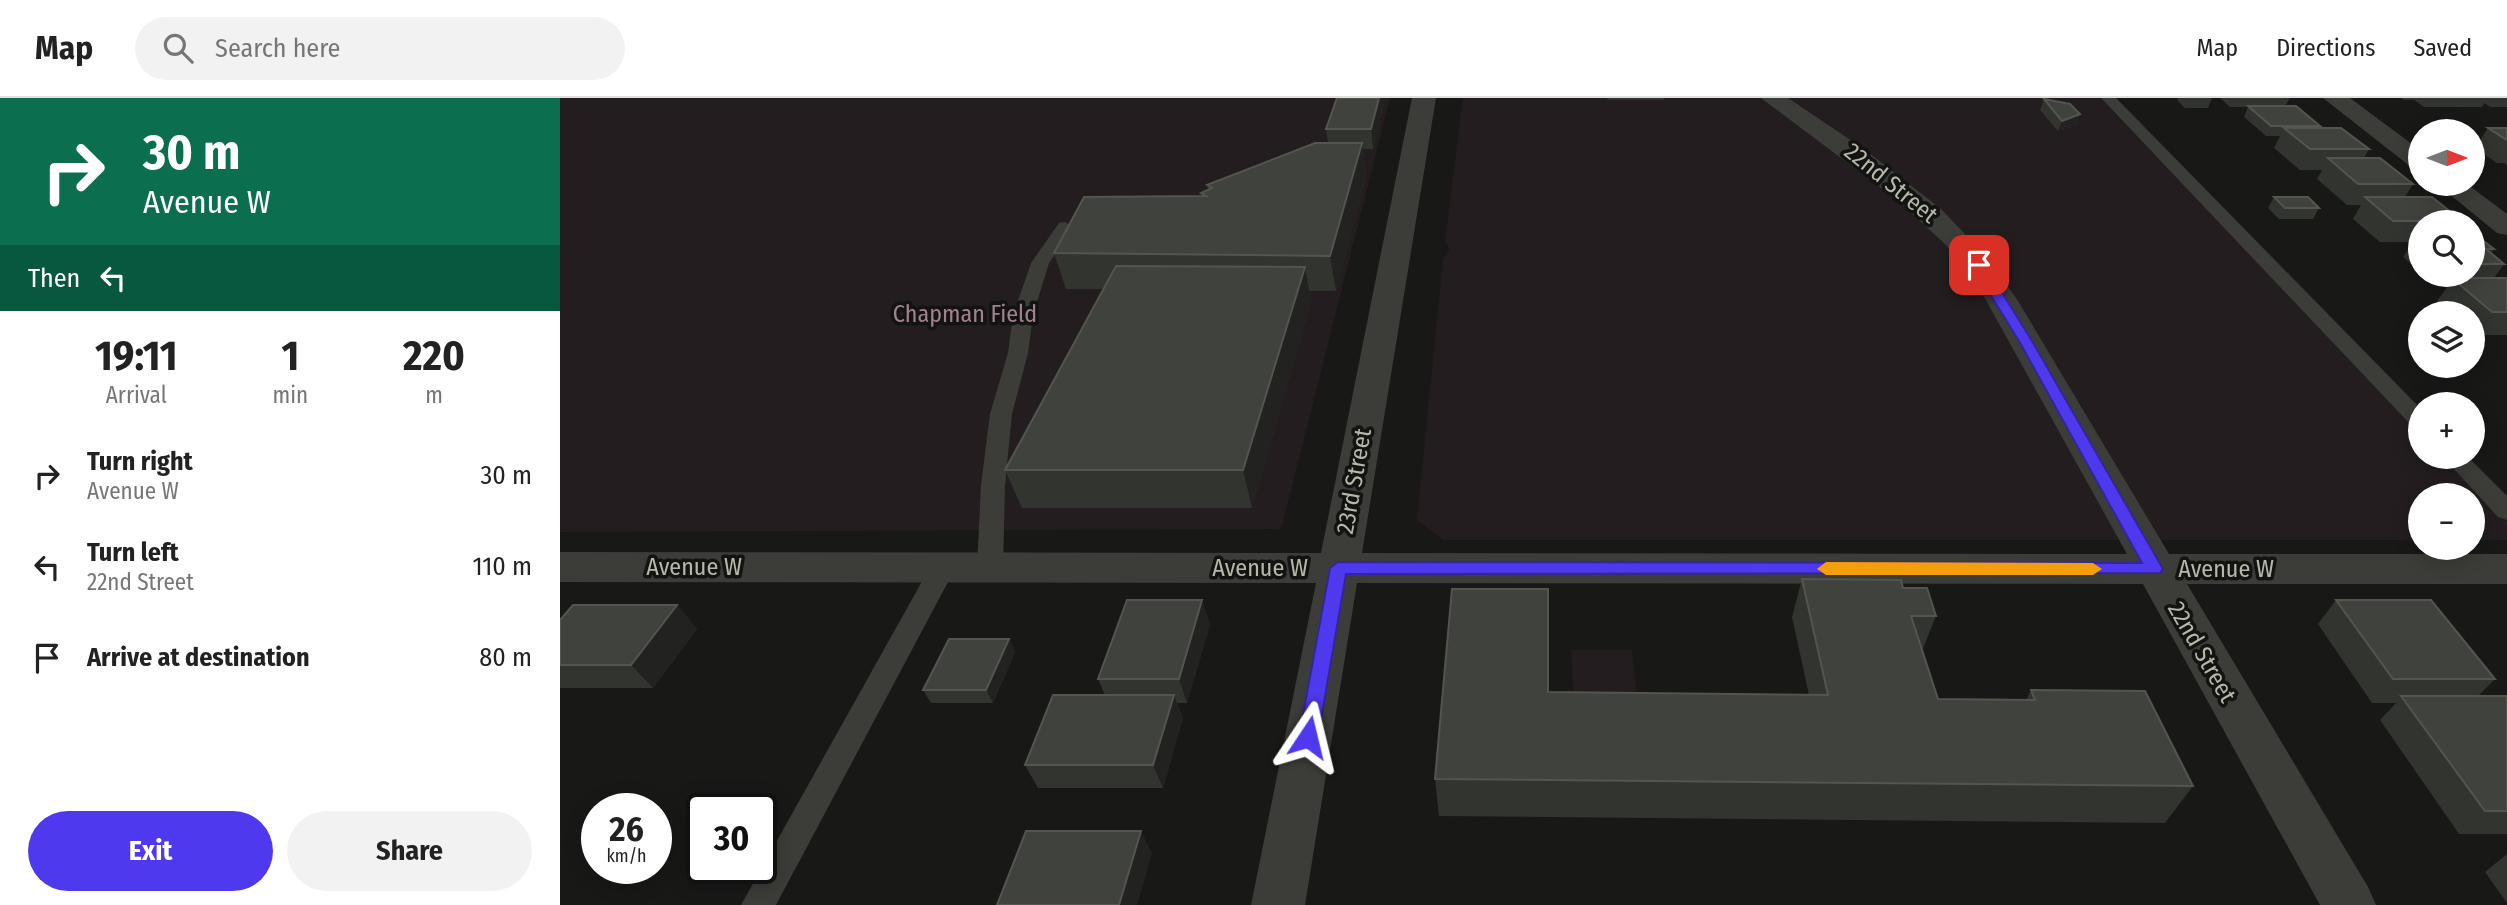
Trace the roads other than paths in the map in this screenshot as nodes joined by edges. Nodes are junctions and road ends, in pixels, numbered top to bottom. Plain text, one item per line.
1 (1423, 98) edge
2 (1773, 98) edge
3 (2108, 98) edge
4 (2335, 98) edge
5 (2408, 153) edge
6 (2466, 196) edge
7 (1065, 227) edge
8 (2507, 227) edge
9 (2408, 409) edge
10 (2467, 469) edge
11 (2507, 511) edge
12 (560, 567) edge
13 (943, 567) junction
14 (990, 568) junction
15 (1338, 568) junction
16 (2154, 569) junction
17 (2507, 569) edge
18 (758, 905) edge
19 (1278, 905) edge
20 (2349, 905) edge

1 - 15 street, 23rd Street
2 - 16 street, 22nd Street
3 - 9 lane
4 - 5 street
6 - 8 street
7 - 14 lane
10 - 11 lane
12 - 13 street, Avenue W
13 - 14 street, Avenue W
13 - 18 lane
14 - 15 street, Avenue W
15 - 16 street, Avenue W
15 - 19 street, 23rd Street
16 - 17 street, Avenue W
16 - 20 street, 22nd Street

